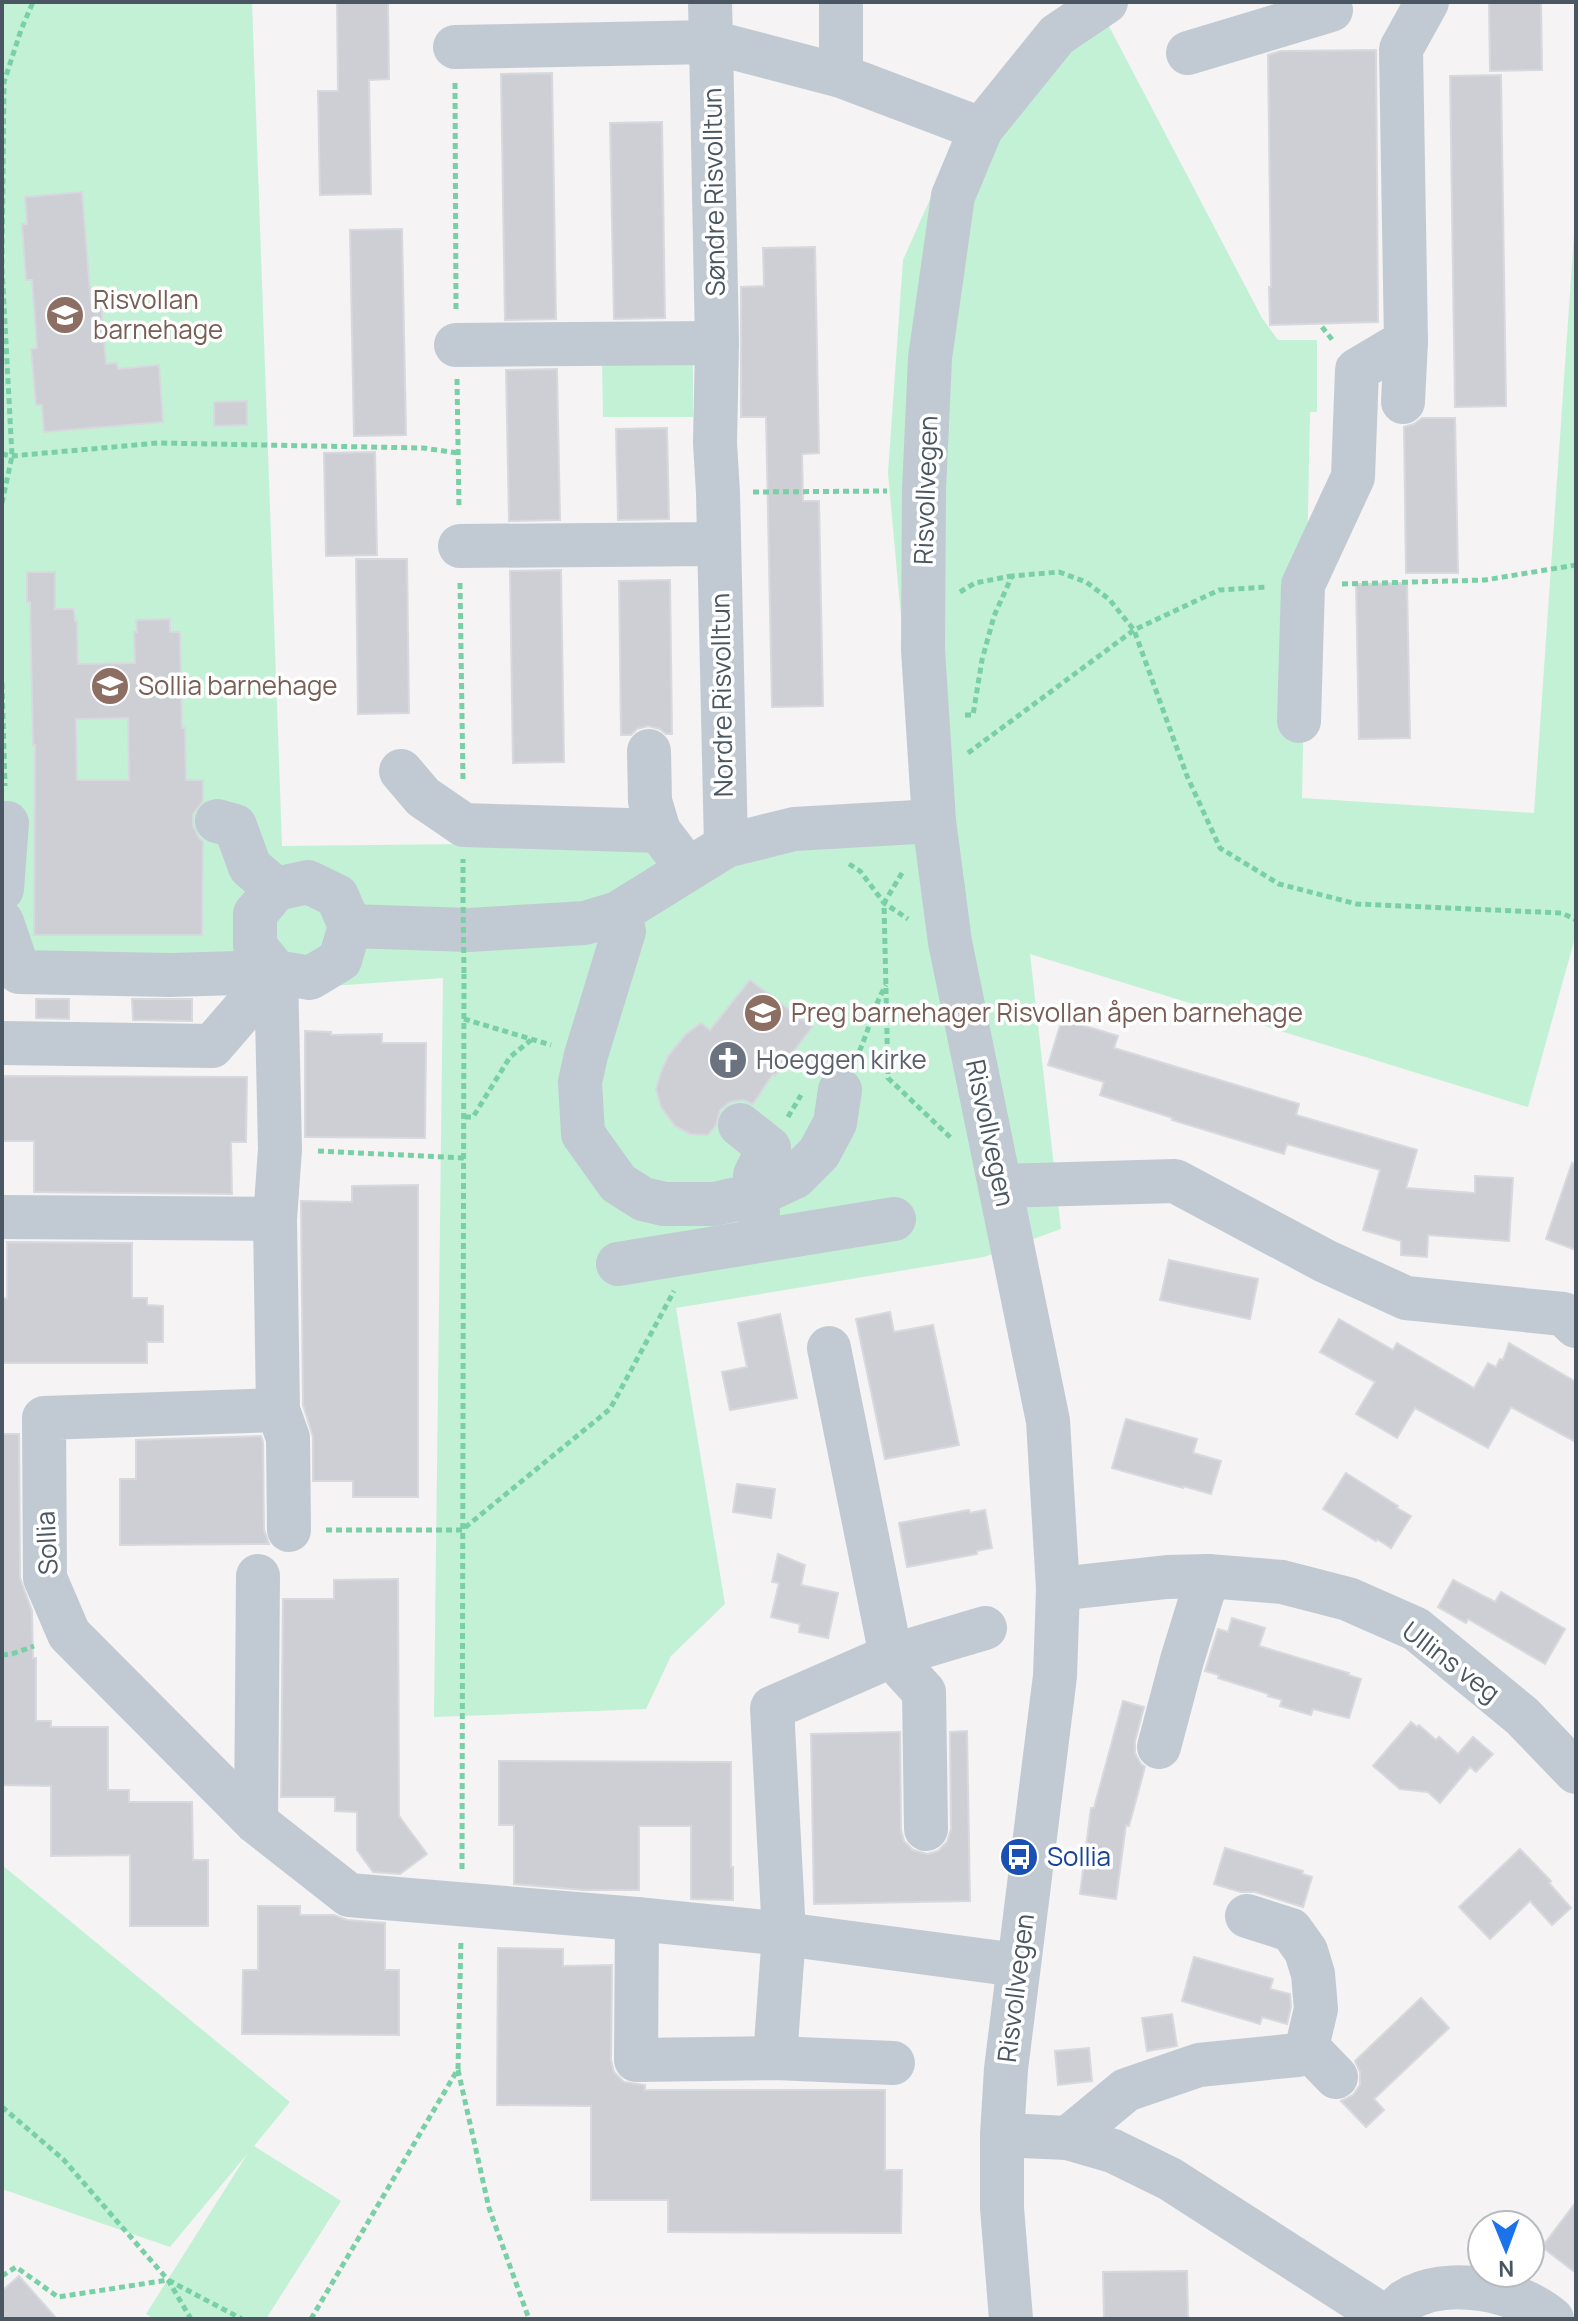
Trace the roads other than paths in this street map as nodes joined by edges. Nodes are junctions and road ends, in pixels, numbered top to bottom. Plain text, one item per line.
1 (841, 2) edge
2 (1106, 2) edge
3 (1427, 2) edge
4 (1331, 18) edge
5 (710, 22) edge
6 (455, 47) road end
7 (1188, 53) dead end
8 (841, 76) junction
9 (981, 129) junction
10 (1406, 341) junction
11 (717, 343) junction
12 (456, 345) road end
13 (1403, 402) dead end
14 (715, 443) joint
15 (719, 544) junction
16 (460, 546) road end
17 (1299, 721) dead end
18 (649, 751) dead end
19 (401, 771) dead end
20 (217, 821) dead end
21 (934, 821) junction
22 (7, 823) road end
23 (659, 831) junction
24 (726, 846) junction
25 (688, 869) junction
26 (2, 889) edge
27 (276, 889) junction
28 (618, 913) junction
29 (2, 922) edge
30 (350, 926) junction
31 (276, 972) junction
32 (2, 1043) edge
33 (840, 1090) road end
34 (740, 1125) dead end
35 (1001, 1186) junction
36 (756, 1195) junction
37 (664, 1204) junction
38 (2, 1217) edge
39 (275, 1219) junction
40 (894, 1219) dead end
41 (762, 1241) junction
42 (679, 1254) junction
43 (618, 1264) dead end
44 (1576, 1326) edge
45 (829, 1348) dead end
46 (278, 1410) junction
47 (289, 1530) road end
48 (258, 1576) dead end
49 (1208, 1576) junction
50 (1058, 1589) junction
51 (985, 1628) dead end
52 (891, 1656) junction
53 (1159, 1747) dead end
54 (1576, 1772) edge
55 (256, 1822) junction
56 (926, 1829) dead end
57 (1247, 1916) dead end
58 (637, 1919) junction
59 (784, 1934) junction
60 (1017, 1965) junction
61 (775, 2058) junction
62 (893, 2063) dead end
63 (1002, 2135) junction
64 (1068, 2138) junction
65 (1011, 2319) edge
66 (1388, 2319) edge
67 (1552, 2319) edge

1 - 8 street
2 - 9 street, Risvollvegen
3 - 10 street
4 - 7 street
5 - 6 street
5 - 8 street
5 - 11 street, Søndre Risvolltun
8 - 9 street
9 - 21 street, Risvollvegen
10 - 13 street
10 - 17 street
11 - 12 street
11 - 14 street, Søndre Risvolltun
14 - 15 street, Nordre Risvolltun
15 - 16 street
15 - 24 street, Nordre Risvolltun
18 - 23 street
19 - 23 street
20 - 27 street
21 - 24 street
21 - 35 street, Risvollvegen
22 - 26 street
23 - 25 street
24 - 25 street
25 - 28 street
27 - 30 street
27 - 31 street
28 - 30 street
28 - 37 street
29 - 31 street
30 - 31 street
31 - 32 street
31 - 39 street
33 - 36 street
34 - 36 street
35 - 44 street
35 - 50 street, Risvollvegen
36 - 37 street
36 - 41 street
37 - 42 street
38 - 39 street
39 - 46 street
40 - 41 street
41 - 42 street
42 - 43 street
45 - 52 street
46 - 47 street
46 - 55 street, Sollia
48 - 55 street
49 - 50 street, Ullins veg
49 - 53 street
49 - 54 street, Ullins veg
50 - 60 street, Risvollvegen
51 - 52 street
52 - 56 street
52 - 59 street
55 - 58 street, Sollia
57 - 64 street
58 - 59 street, Sollia
58 - 61 street
59 - 60 street, Sollia
59 - 61 street
60 - 63 street, Risvollvegen
61 - 62 street
63 - 64 street
63 - 65 street, Risvollvegen
64 - 66 street
66 - 67 street

